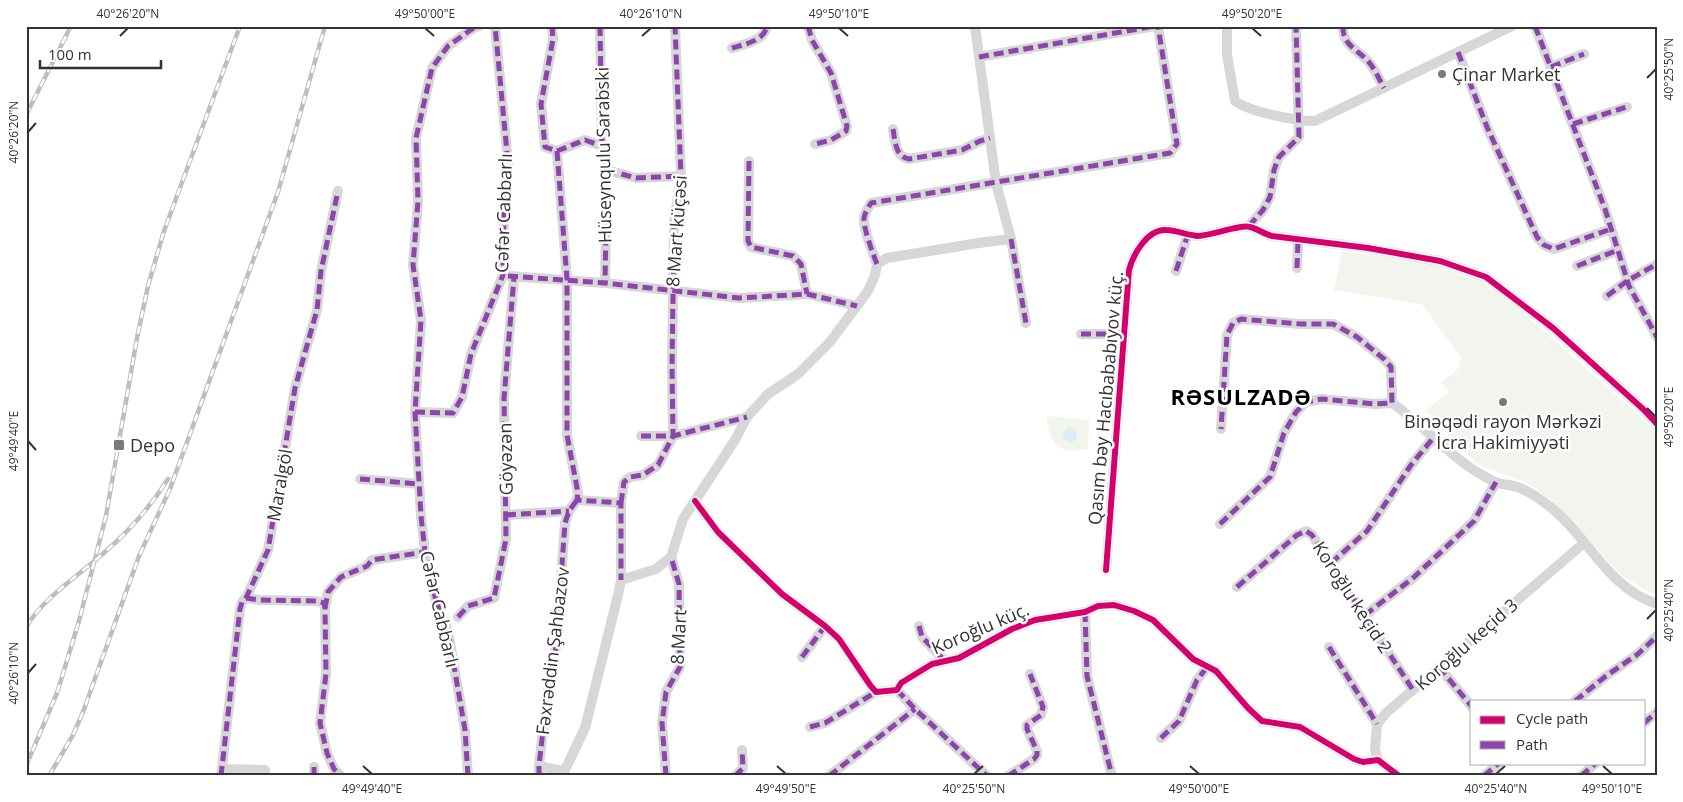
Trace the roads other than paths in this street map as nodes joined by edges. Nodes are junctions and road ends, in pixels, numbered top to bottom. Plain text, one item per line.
1 (479, 26) edge
2 (495, 26) edge
3 (552, 26) edge
4 (600, 26) edge
5 (675, 26) edge
6 (767, 26) edge
7 (808, 26) edge
8 (975, 26) edge
9 (1156, 26) edge
10 (1227, 26) edge
11 (1296, 26) edge
12 (1343, 26) edge
13 (1512, 26) edge
14 (1535, 26) edge
15 (732, 48) dead end
16 (1458, 52) junction
17 (1584, 54) dead end
18 (979, 57) junction
19 (1551, 67) junction
20 (1384, 88) junction
21 (1627, 107) dead end
22 (1298, 120) junction
23 (1573, 124) junction
24 (893, 129) dead end
25 (990, 138) junction
26 (815, 144) dead end
27 (602, 146) junction
28 (557, 151) junction
29 (749, 161) dead end
30 (607, 170) junction
31 (681, 176) junction
32 (996, 182) junction
33 (338, 192) dead end
34 (1249, 226) junction
35 (1611, 229) junction
36 (1188, 234) junction
37 (1011, 239) junction
38 (1298, 239) junction
39 (1618, 250) junction
40 (877, 264) junction
41 (1657, 264) edge
42 (1578, 266) dead end
43 (1297, 268) dead end
44 (1176, 271) dead end
45 (503, 275) junction
46 (514, 277) junction
47 (567, 279) junction
48 (1628, 281) junction
49 (606, 283) junction
50 (672, 291) junction
51 (807, 294) junction
52 (1607, 296) dead end
53 (857, 306) junction
54 (1026, 323) dead end
55 (1081, 334) dead end
56 (1125, 334) junction
57 (1657, 337) edge
58 (1392, 402) junction
59 (415, 412) junction
60 (747, 417) junction
61 (1656, 424) edge
62 (1221, 429) dead end
63 (641, 436) dead end
64 (674, 436) junction
65 (1434, 437) junction
66 (360, 480) dead end
67 (1496, 482) junction
68 (419, 484) junction
69 (577, 500) junction
70 (695, 501) junction
71 (621, 503) junction
72 (569, 511) junction
73 (506, 515) junction
74 (1220, 524) dead end
75 (1584, 543) junction
76 (425, 552) junction
77 (671, 557) junction
78 (1330, 563) junction
79 (1106, 570) dead end
80 (621, 580) junction
81 (1237, 587) dead end
82 (246, 598) junction
83 (1657, 604) edge
84 (325, 608) junction
85 (1084, 612) junction
86 (1365, 616) junction
87 (458, 617) dead end
88 (825, 626) junction
89 (919, 626) dead end
90 (1657, 636) edge
91 (1329, 647) dead end
92 (802, 657) dead end
93 (945, 661) junction
94 (1207, 667) junction
95 (1440, 667) junction
96 (1030, 674) dead end
97 (897, 690) junction
98 (1413, 690) junction
99 (876, 692) junction
100 (1576, 700) edge
101 (1470, 704) edge
102 (915, 710) junction
103 (1657, 712) edge
104 (1646, 721) edge
105 (1377, 724) junction
106 (810, 727) dead end
107 (1162, 738) dead end
108 (742, 750) dead end
109 (1378, 760) junction
110 (1498, 764) edge
111 (1595, 764) edge
112 (265, 770) dead end
113 (539, 771) edge
114 (221, 772) edge
115 (563, 773) edge
116 (342, 776) edge
117 (468, 776) edge
118 (666, 776) edge
119 (735, 776) edge
120 (830, 776) edge
121 (987, 776) edge
122 (1008, 776) edge
123 (1112, 776) edge
124 (1399, 776) edge
125 (1484, 776) edge
126 (1581, 776) edge

1 - 59 street, Cəfər Cabbarlı
2 - 45 street, Cəfər Cabbarlı
3 - 28 street
4 - 27 street, Hüseynqulu Sarabski
5 - 31 street, 8 Mart küçəsi
6 - 15 street
7 - 26 street
8 - 18 street
9 - 18 street
9 - 32 street
10 - 22 street
11 - 22 street
12 - 20 street
13 - 16 street
14 - 19 street
16 - 20 street
16 - 35 street
17 - 19 street
18 - 25 street
19 - 23 street
20 - 22 street
21 - 23 street
22 - 34 street
23 - 35 street
24 - 25 street
25 - 32 street
27 - 28 street
27 - 30 street, Hüseynqulu Sarabski
28 - 47 street
29 - 51 street
30 - 31 street
30 - 49 street, Hüseynqulu Sarabski
31 - 50 street, 8 Mart küçəsi
32 - 37 street
32 - 40 street
33 - 82 street, Maralgöl
34 - 36 street, Qasım bəy Hacıbababıyov küç.
34 - 38 street
35 - 39 street
36 - 44 street
36 - 56 street, Qasım bəy Hacıbababıyov küç.
37 - 40 street
37 - 54 street
38 - 43 street
38 - 61 street
39 - 42 street
39 - 48 street
40 - 53 street
41 - 48 street
45 - 46 street
45 - 59 street, Cəfər Cabbarlı
46 - 47 street
46 - 73 street, Göyəzən
47 - 49 street
47 - 69 street
48 - 52 street
48 - 57 street
49 - 50 street
50 - 51 street
50 - 64 street, 8 Mart küçəsi
51 - 53 street
53 - 60 street
55 - 56 street
56 - 79 street, Qasım bəy Hacıbababıyov küç.
58 - 62 street
58 - 65 street
58 - 74 street
59 - 68 street, Cəfər Cabbarlı
60 - 64 street
60 - 70 street
63 - 64 street
64 - 71 street
65 - 67 street
65 - 78 street
66 - 68 street
67 - 75 street
67 - 86 street
68 - 76 street, Cəfər Cabbarlı
69 - 71 street
69 - 72 street, Fəxrəddin Şahbazov
70 - 77 street
70 - 88 street
71 - 80 street
72 - 73 street
72 - 113 street, Fəxrəddin Şahbazov
73 - 87 street, Göyəzən
75 - 83 street
75 - 95 street, Koroğlu keçid 3
76 - 84 street
76 - 117 street, Cəfər Cabbarlı
77 - 80 street
77 - 118 street, 8 Mart
78 - 81 street, Koroğlu keçid 2
78 - 86 street, Koroğlu keçid 2
80 - 115 street
82 - 84 street
82 - 114 street, Maralgöl
84 - 116 street
85 - 93 street, Koroğlu küç.
85 - 94 street, Koroğlu küç.
85 - 123 street
86 - 98 street, Koroğlu keçid 2
88 - 92 street
88 - 99 street
89 - 93 street
90 - 100 street
91 - 105 street
93 - 97 street, Koroğlu küç.
94 - 107 street
94 - 109 street, Koroğlu küç.
95 - 98 street, Koroğlu keçid 3
95 - 101 street
96 - 122 street
97 - 99 street
97 - 102 street
98 - 105 street, Koroğlu keçid 3
99 - 106 street
102 - 120 street
102 - 121 street
103 - 104 street
105 - 109 street
108 - 119 street
109 - 124 street
110 - 125 street
111 - 126 street
112 - 114 street
113 - 115 street

